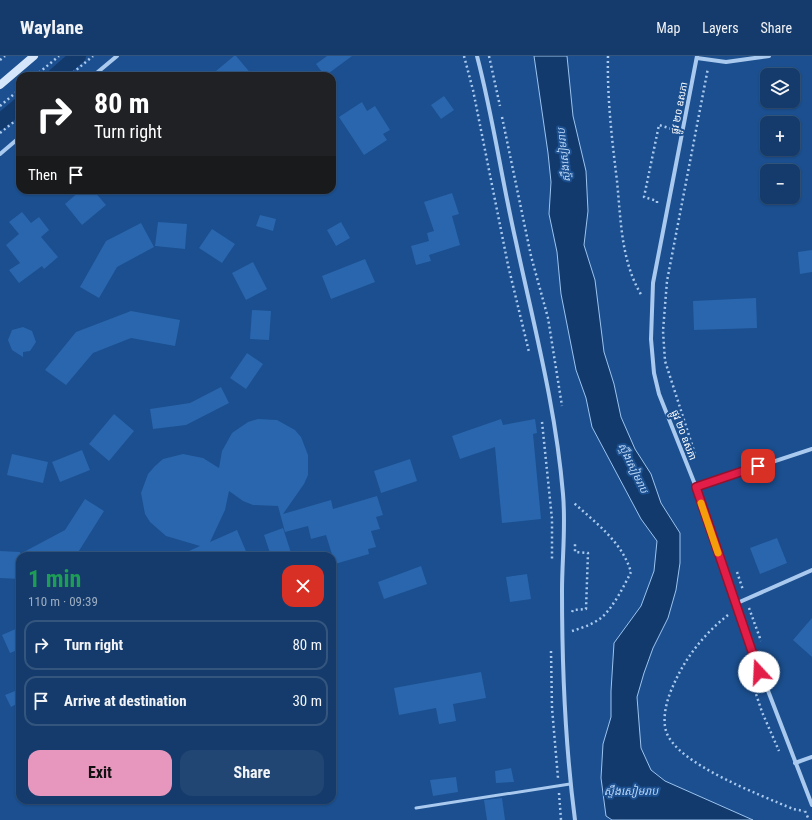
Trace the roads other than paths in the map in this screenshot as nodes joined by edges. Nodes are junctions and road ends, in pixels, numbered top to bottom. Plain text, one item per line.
1 (34, 56) edge
2 (117, 56) edge
3 (477, 56) edge
4 (769, 56) edge
5 (697, 57) edge
6 (98, 72) edge
7 (0, 85) edge
8 (16, 140) edge
9 (0, 154) edge
10 (812, 449) edge
11 (696, 487) junction
12 (812, 570) edge
13 (735, 604) junction
14 (812, 757) edge
15 (795, 763) junction
16 (570, 784) junction
17 (812, 805) edge
18 (416, 808) dead end
19 (575, 820) edge

1 - 7 main road
2 - 6 street
3 - 16 street
4 - 5 street
5 - 11 street, ផ្លូវ ២០ ឧសភា
8 - 9 street
10 - 11 street
11 - 13 street, ផ្លូវ ២០ ឧសភា
12 - 13 street
13 - 15 street, ផ្លូវ ២០ ឧសភា
14 - 15 street
15 - 17 street, ផ្លូវ ២០ ឧសភា
16 - 18 lane
16 - 19 street

